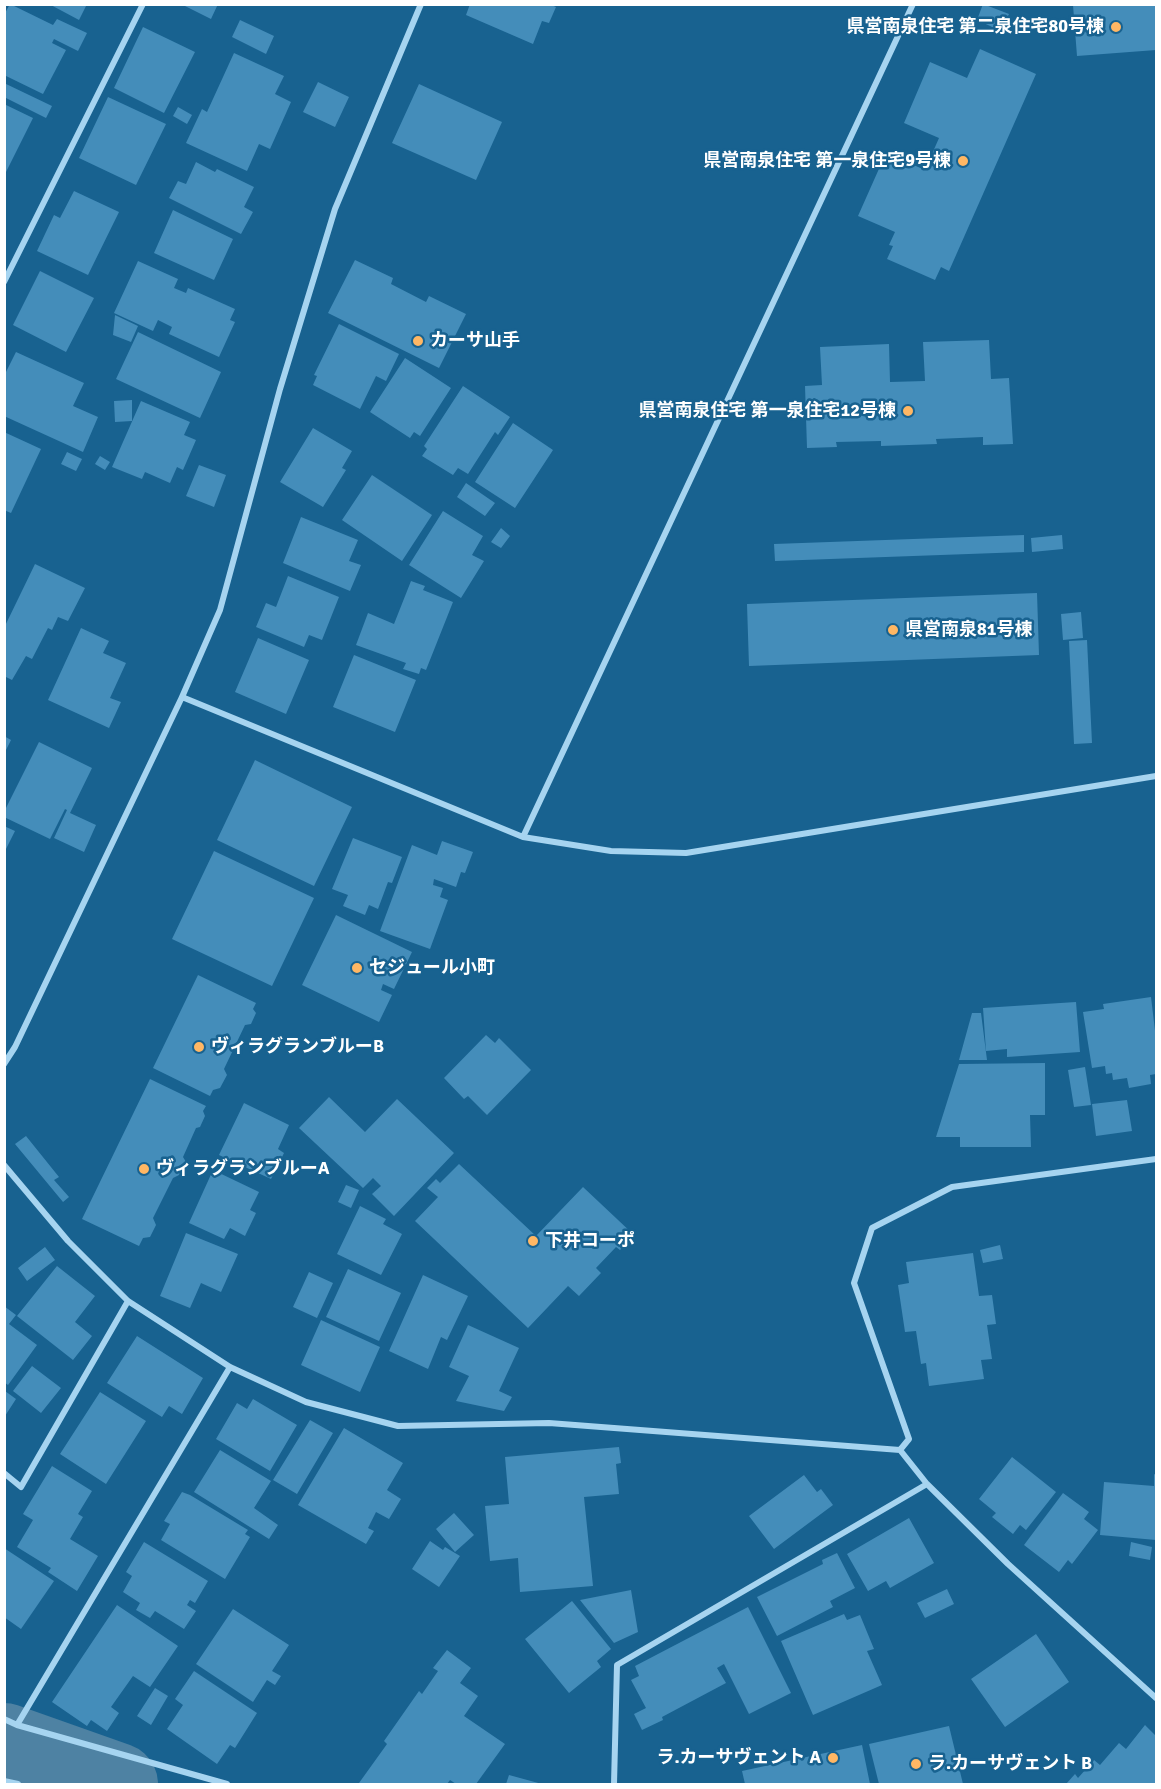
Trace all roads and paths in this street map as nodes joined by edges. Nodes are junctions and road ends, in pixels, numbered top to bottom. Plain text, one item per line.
1 (143, 4) edge
2 (421, 4) edge
3 (913, 4) edge
4 (4, 282) edge
5 (182, 697) junction
6 (1156, 776) edge
7 (523, 837) junction
8 (4, 1064) edge
9 (1156, 1159) edge
10 (4, 1164) edge
11 (128, 1301) junction
12 (230, 1367) junction
13 (900, 1450) junction
14 (4, 1473) edge
15 (927, 1484) junction
16 (1156, 1698) edge
17 (4, 1719) edge
18 (17, 1725) junction
19 (4, 1781) edge
20 (18, 1785) edge
21 (226, 1785) edge
22 (614, 1785) edge

1 - 4 street
2 - 5 street
3 - 7 street
5 - 7 street
5 - 8 street
6 - 7 street
9 - 13 street
10 - 11 street
11 - 12 street
11 - 14 street
12 - 13 street
12 - 18 street
13 - 15 street
15 - 16 street
15 - 22 street
17 - 18 street
18 - 21 street
19 - 20 street

